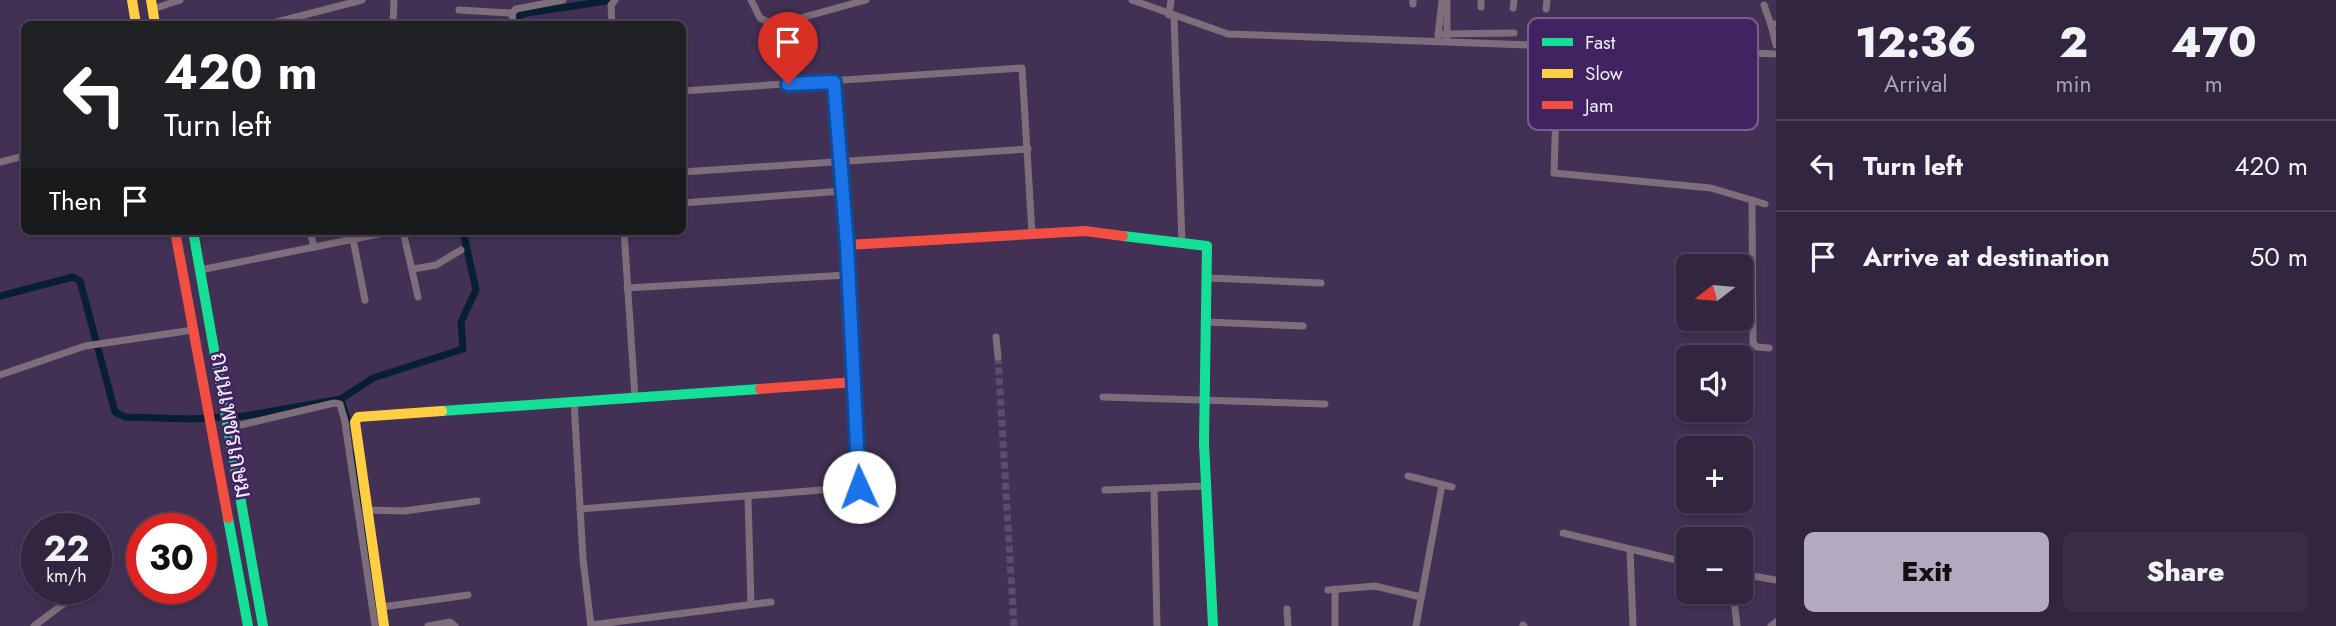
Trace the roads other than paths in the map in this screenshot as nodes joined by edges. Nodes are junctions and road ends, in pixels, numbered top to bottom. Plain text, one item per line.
1 (132, 0) edge
2 (180, 0) edge
3 (362, 0) edge
4 (394, 0) edge
5 (563, 0) edge
6 (615, 0) edge
7 (751, 0) edge
8 (866, 0) edge
9 (1132, 0) edge
10 (1171, 0) edge
11 (1445, 0) edge
12 (1546, 0) edge
13 (152, 4) edge
14 (1764, 5) dead end
15 (1546, 9) dead end
16 (459, 10) dead end
17 (512, 13) junction
18 (1172, 16) junction
19 (136, 21) edge
20 (281, 21) edge
21 (393, 21) edge
22 (513, 21) edge
23 (612, 21) edge
24 (1773, 24) edge
25 (1514, 33) dead end
26 (1443, 34) junction
27 (1438, 43) junction
28 (1447, 44) junction
29 (1528, 45) edge
30 (1776, 45) edge
31 (1758, 53) edge
32 (1776, 54) edge
33 (834, 82) junction
34 (686, 91) edge
35 (1555, 130) edge
36 (1028, 149) junction
37 (21, 157) edge
38 (840, 161) junction
39 (0, 162) edge
40 (686, 172) edge
41 (843, 191) junction
42 (1752, 200) junction
43 (686, 203) edge
44 (1765, 204) dead end
45 (1032, 233) junction
46 (176, 235) edge
47 (194, 235) edge
48 (311, 235) edge
49 (374, 235) edge
50 (404, 235) edge
51 (624, 235) edge
52 (353, 239) junction
53 (1182, 243) junction
54 (847, 245) junction
55 (314, 247) junction
56 (461, 250) dead end
57 (413, 269) junction
58 (200, 270) junction
59 (848, 275) junction
60 (1209, 278) junction
61 (1321, 283) dead end
62 (628, 289) junction
63 (418, 298) dead end
64 (365, 300) dead end
65 (1207, 322) junction
66 (1303, 326) dead end
67 (193, 330) junction
68 (996, 337) dead end
69 (1769, 348) dead end
70 (998, 357) tunnel mouth
71 (0, 375) edge
72 (855, 382) junction
73 (1103, 397) dead end
74 (635, 398) junction
75 (1204, 398) junction
76 (574, 401) junction
77 (1325, 404) dead end
78 (227, 420) junction
79 (350, 429) junction
80 (1408, 476) dead end
81 (1442, 485) junction
82 (1205, 486) junction
83 (1452, 487) dead end
84 (1154, 489) junction
85 (1105, 490) dead end
86 (748, 497) junction
87 (477, 501) dead end
88 (580, 509) junction
89 (369, 510) junction
90 (1563, 533) dead end
91 (1630, 550) junction
92 (1676, 560) edge
93 (1753, 576) edge
94 (1776, 580) edge
95 (468, 595) dead end
96 (1421, 597) junction
97 (771, 602) dead end
98 (63, 604) edge
99 (751, 604) junction
100 (1734, 604) edge
101 (382, 607) junction
102 (1287, 609) dead end
103 (1776, 622) edge
104 (591, 625) edge
105 (34, 626) edge
106 (248, 626) edge
107 (263, 626) edge
108 (375, 626) edge
109 (384, 626) edge
110 (428, 626) edge
111 (455, 626) edge
112 (1157, 626) edge
113 (1213, 626) edge
114 (1288, 626) edge
115 (1335, 626) edge
116 (1416, 626) edge
117 (1633, 626) edge
118 (1737, 626) edge
119 (1771, 626) edge

1 - 19 street
2 - 13 street
3 - 20 street
4 - 21 street
5 - 17 street
6 - 23 street
7 - 8 street
9 - 18 street
10 - 18 street
11 - 26 street
12 - 15 street
14 - 24 street
16 - 17 street
17 - 22 street
18 - 27 street
18 - 53 street
24 - 30 street
25 - 26 street
26 - 27 street
26 - 28 street
27 - 28 street
28 - 29 street
31 - 32 street
33 - 34 street
33 - 36 street
33 - 38 street
35 - 42 street
36 - 38 street
36 - 45 street
37 - 39 street
38 - 40 street
38 - 41 street
41 - 43 street
41 - 54 street
42 - 44 street
42 - 69 street
45 - 53 street
45 - 54 street
46 - 67 street, ถนนเพชรเกษม
47 - 58 street, ถนนเพชรเกษม
48 - 55 street
49 - 52 street
50 - 57 street
51 - 62 street
52 - 55 street
52 - 64 street
53 - 60 street
54 - 59 street
55 - 58 street
56 - 57 street
57 - 63 street
58 - 78 street, ถนนเพชรเกษม
59 - 62 street
59 - 72 street
60 - 61 street
60 - 65 street
62 - 74 street
65 - 66 street
65 - 75 street
67 - 71 street
67 - 106 street, ถนนเพชรเกษม
68 - 70 street
72 - 74 street
72 - 86 street
73 - 75 street
74 - 76 street
75 - 77 street
75 - 82 street
76 - 79 street
76 - 88 street
78 - 79 street
78 - 107 street, ถนนเพชรเกษม
79 - 89 street
79 - 108 street
80 - 81 street
81 - 83 street
81 - 96 street
82 - 84 street
82 - 113 street
84 - 85 street
84 - 112 street
86 - 88 street
86 - 99 street
87 - 89 street
88 - 104 street
89 - 101 street
90 - 91 street
91 - 92 street
91 - 117 street
93 - 94 street
95 - 101 street
96 - 115 street
96 - 116 street
97 - 99 street
98 - 105 street
99 - 104 street
100 - 118 street
101 - 109 street
102 - 114 street
103 - 119 street
110 - 111 street

